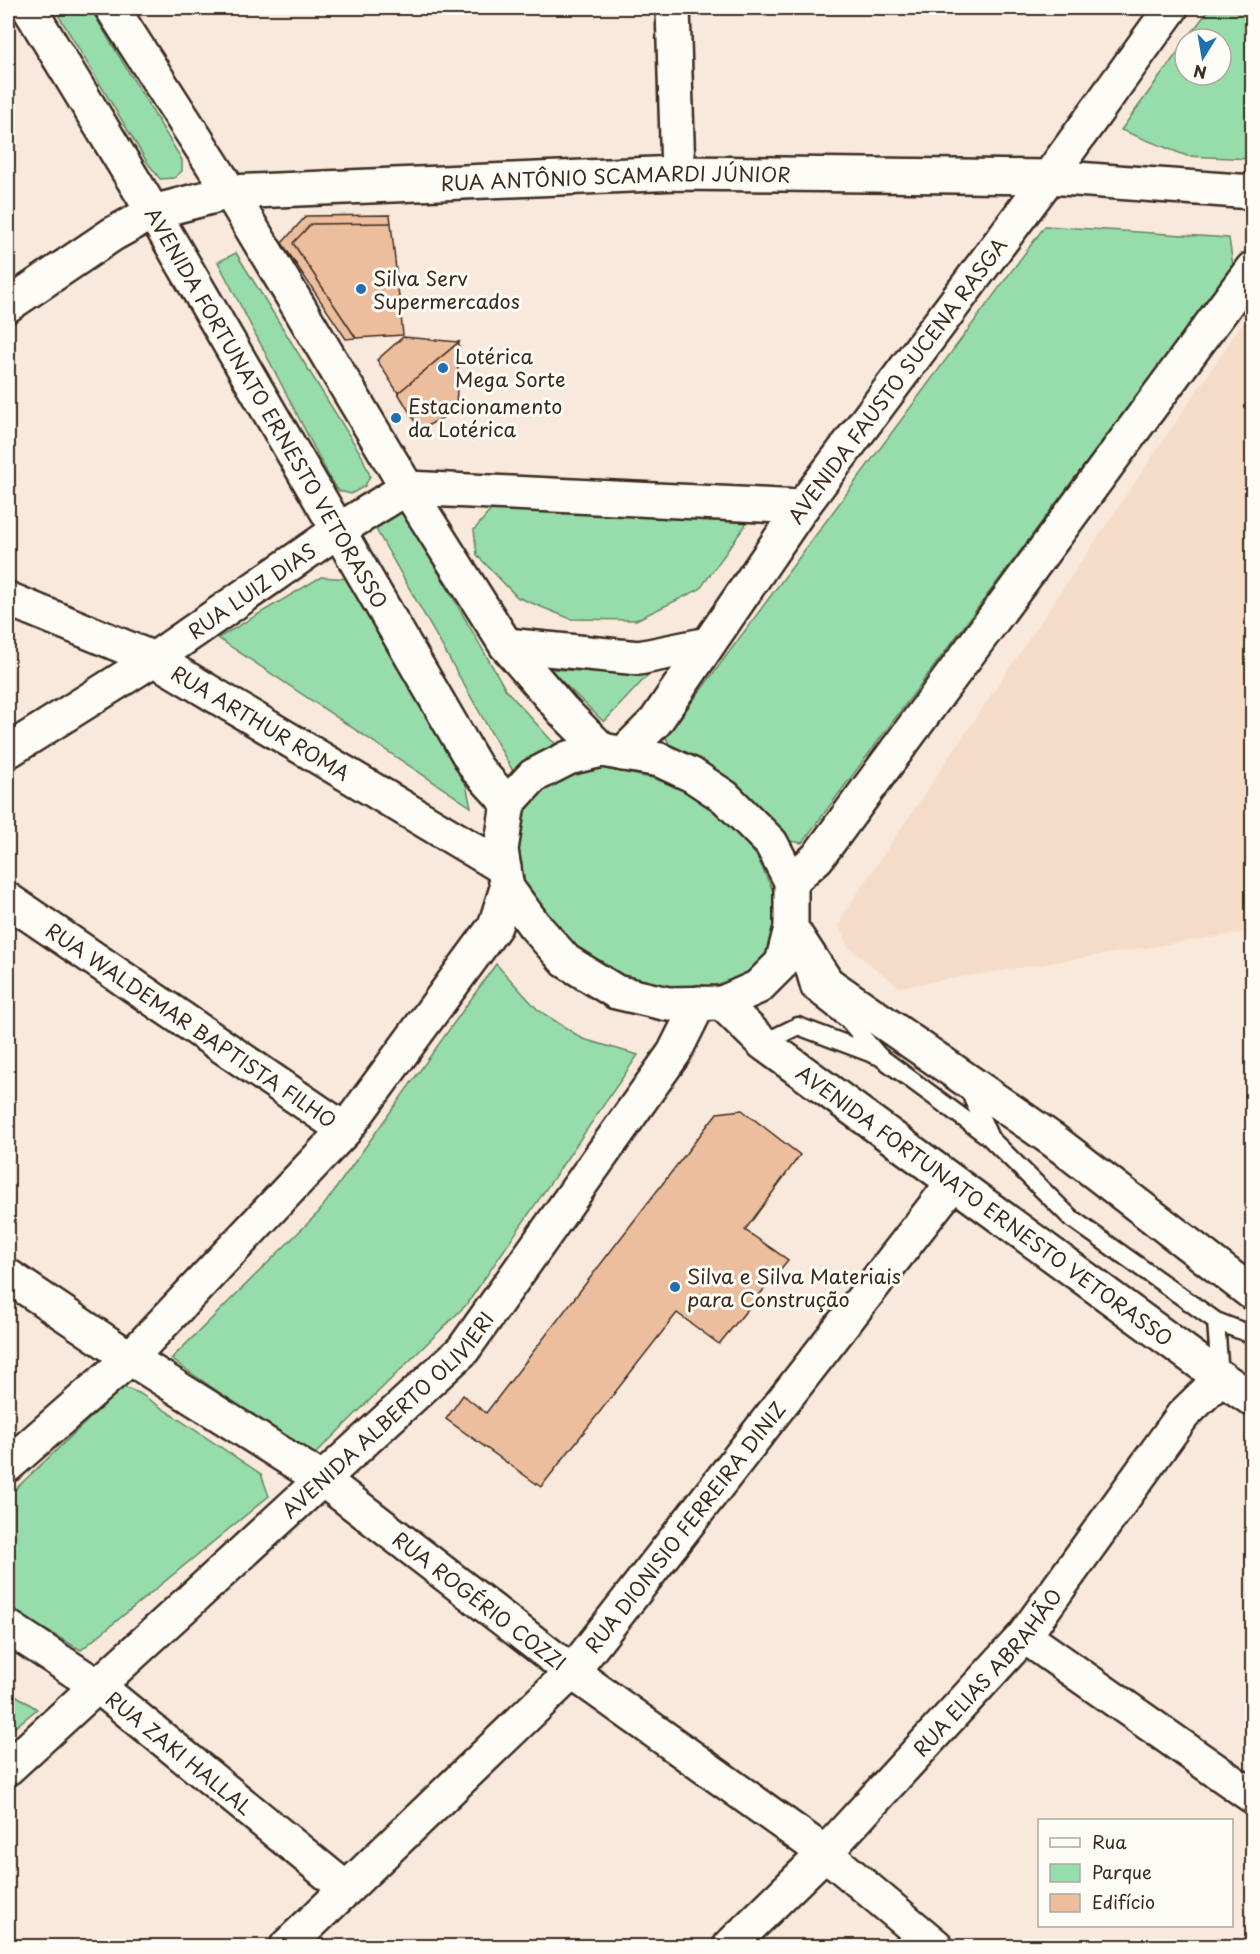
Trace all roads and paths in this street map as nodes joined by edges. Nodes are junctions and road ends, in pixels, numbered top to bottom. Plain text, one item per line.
1 (29, 8) edge
2 (112, 8) edge
3 (673, 8) edge
4 (1171, 8) edge
5 (678, 173) junction
6 (1049, 177) junction
7 (230, 192) junction
8 (1252, 192) edge
9 (153, 212) junction
10 (1252, 269) edge
11 (8, 305) edge
12 (407, 488) junction
13 (802, 507) junction
14 (337, 531) junction
15 (8, 598) edge
16 (708, 644) junction
17 (506, 645) junction
18 (154, 659) junction
19 (8, 751) edge
20 (612, 752) junction
21 (508, 803) junction
22 (505, 878) junction
23 (790, 881) junction
24 (8, 900) edge
25 (791, 928) junction
26 (710, 1003) junction
27 (763, 1043) junction
28 (879, 1056) junction
29 (964, 1079) junction
30 (345, 1130) junction
31 (989, 1137) junction
32 (953, 1183) junction
33 (8, 1276) edge
34 (1252, 1293) edge
35 (1216, 1321) junction
36 (1252, 1335) edge
37 (130, 1358) junction
38 (1221, 1378) junction
39 (1252, 1399) edge
40 (8, 1465) edge
41 (323, 1480) junction
42 (8, 1627) edge
43 (1024, 1636) junction
44 (572, 1672) junction
45 (99, 1687) junction
46 (8, 1768) edge
47 (1252, 1796) edge
48 (825, 1853) junction
49 (345, 1888) junction
50 (287, 1947) edge
51 (730, 1947) edge
52 (936, 1947) edge

1 - 9 main road, AVENIDA FORTUNATO ERNESTO VETORASSO
2 - 7 main road
3 - 5 main road
4 - 6 main road, AVENIDA FAUSTO SUCENA RASGA
5 - 6 main road, RUA ANTÔNIO SCAMARDI JÚNIOR
5 - 7 main road, RUA ANTÔNIO SCAMARDI JÚNIOR
6 - 8 main road, RUA ANTÔNIO SCAMARDI JÚNIOR
6 - 13 main road, AVENIDA FAUSTO SUCENA RASGA
7 - 9 main road, RUA ANTÔNIO SCAMARDI JÚNIOR
7 - 12 main road
9 - 11 main road, RUA ANTÔNIO SCAMARDI JÚNIOR
9 - 14 main road, AVENIDA FORTUNATO ERNESTO VETORASSO
10 - 23 main road
12 - 13 main road
12 - 14 main road, RUA LUIZ DIAS
12 - 17 main road
13 - 16 main road, AVENIDA FAUSTO SUCENA RASGA
14 - 18 main road, RUA LUIZ DIAS
14 - 21 main road, AVENIDA FORTUNATO ERNESTO VETORASSO
15 - 18 main road, RUA ARTHUR ROMA
16 - 17 main road
16 - 20 main road, AVENIDA FAUSTO SUCENA RASGA
17 - 20 main road
18 - 19 main road, RUA LUIZ DIAS
18 - 22 main road, RUA ARTHUR ROMA
20 - 21 main road
20 - 23 main road
21 - 22 main road
22 - 26 main road
22 - 30 main road
23 - 25 main road
24 - 30 main road, RUA WALDEMAR BAPTISTA FILHO
25 - 26 main road
25 - 28 lane
25 - 29 main road
26 - 27 main road, AVENIDA FORTUNATO ERNESTO VETORASSO
26 - 41 main road, AVENIDA ALBERTO OLIVIERI
27 - 28 lane
27 - 32 main road, AVENIDA FORTUNATO ERNESTO VETORASSO
28 - 31 lane
29 - 31 lane
29 - 34 main road
30 - 37 main road
31 - 35 lane
32 - 38 main road, AVENIDA FORTUNATO ERNESTO VETORASSO
32 - 44 main road, RUA DIONISIO FERREIRA DINIZ
33 - 37 main road, RUA ROGÉRIO COZZI
35 - 36 lane
35 - 38 lane
37 - 40 main road
37 - 41 main road, RUA ROGÉRIO COZZI
38 - 39 main road, AVENIDA FORTUNATO ERNESTO VETORASSO
38 - 43 main road, RUA ELIAS ABRAHÃO
41 - 44 main road, RUA ROGÉRIO COZZI
41 - 45 main road, AVENIDA ALBERTO OLIVIERI
42 - 45 main road, RUA ZAKI HALLAL
43 - 47 main road
43 - 48 main road, RUA ELIAS ABRAHÃO
44 - 48 main road, RUA ROGÉRIO COZZI
44 - 49 main road, RUA DIONISIO FERREIRA DINIZ
45 - 46 main road, AVENIDA ALBERTO OLIVIERI
45 - 49 main road, RUA ZAKI HALLAL
48 - 51 main road, RUA ELIAS ABRAHÃO
48 - 52 main road, RUA ROGÉRIO COZZI
49 - 50 main road, RUA DIONISIO FERREIRA DINIZ

